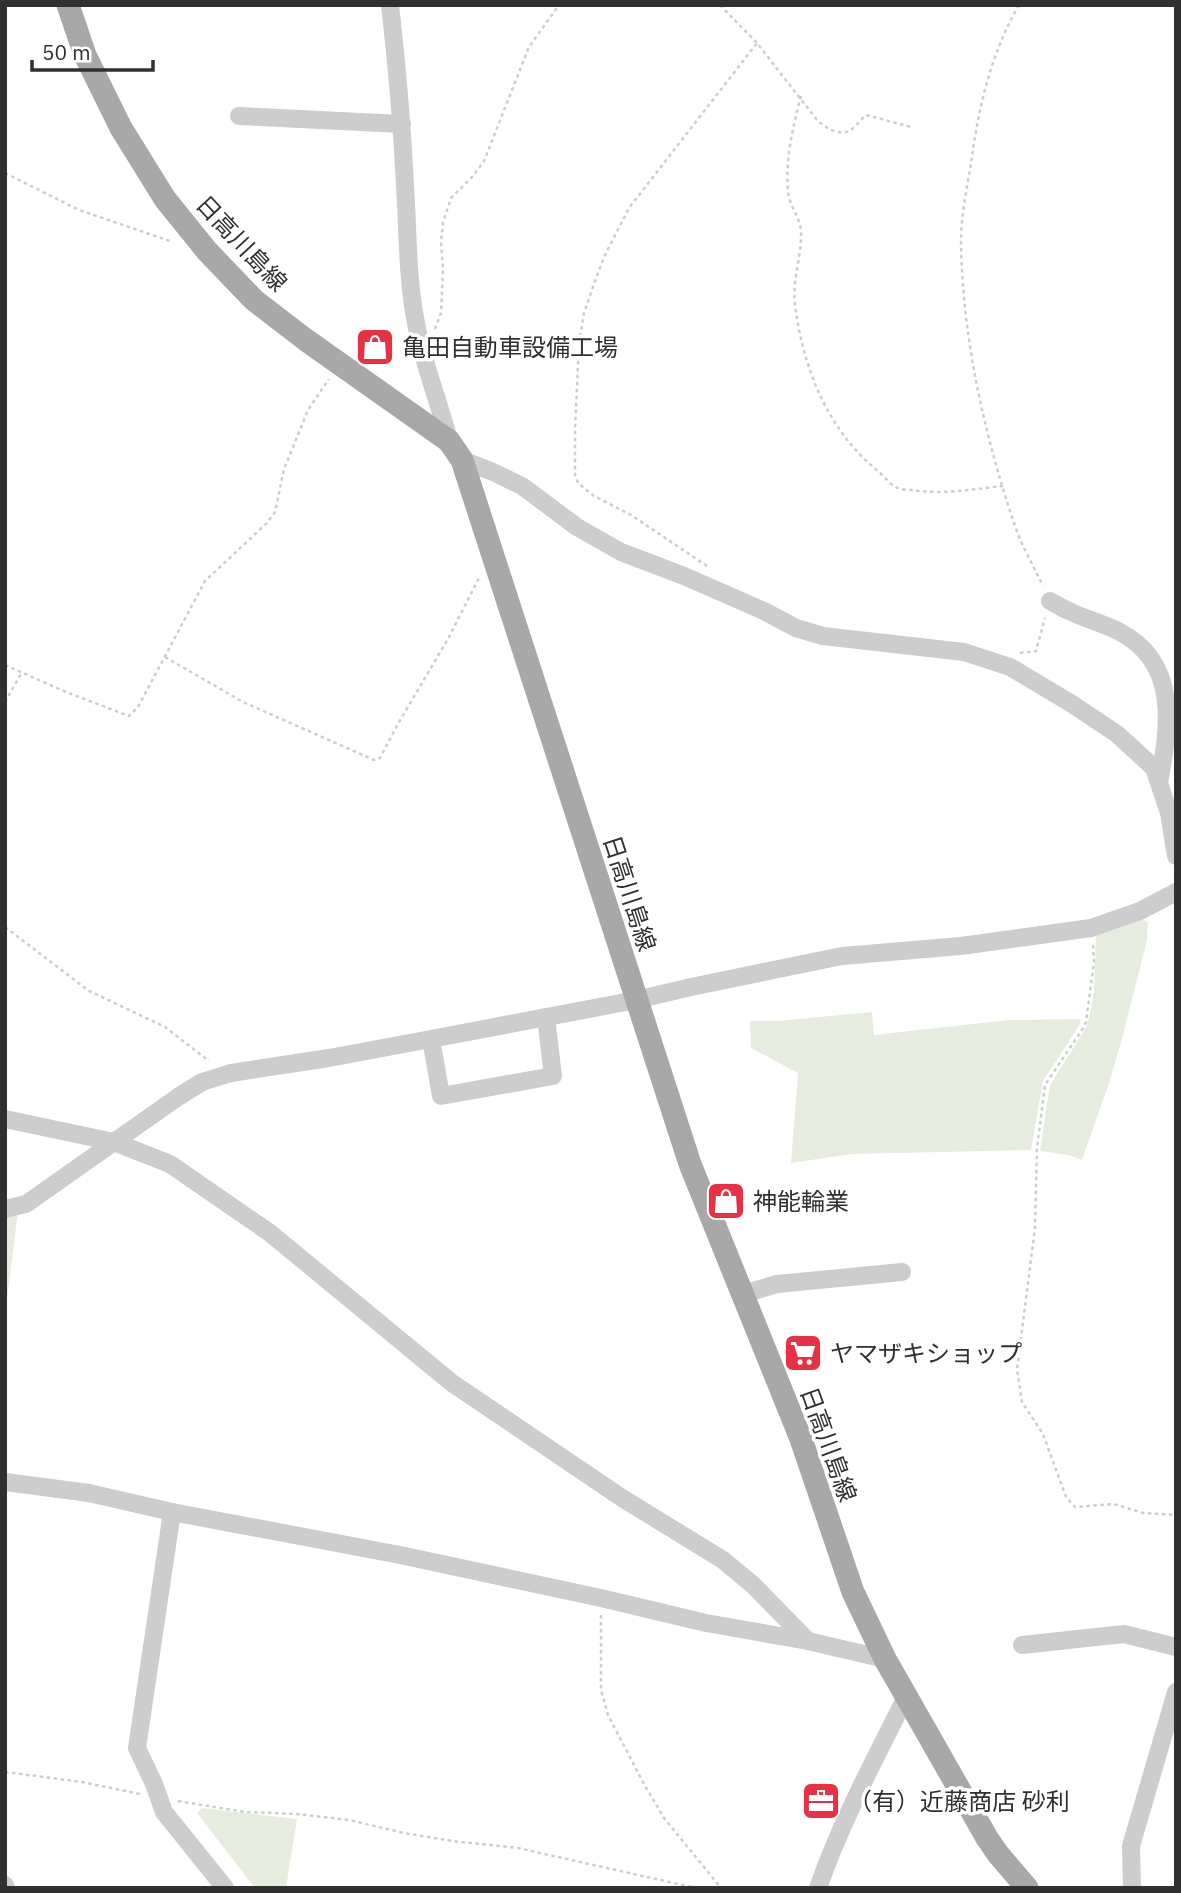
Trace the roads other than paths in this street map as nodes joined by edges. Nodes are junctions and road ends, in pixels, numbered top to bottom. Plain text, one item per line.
1 (68, 5) edge
2 (390, 5) edge
3 (239, 116) dead end
4 (402, 124) junction
5 (449, 441) junction
6 (462, 460) junction
7 (1050, 601) road end
8 (1160, 783) junction
9 (1176, 856) edge
10 (1176, 892) edge
11 (636, 1000) junction
12 (546, 1017) junction
13 (431, 1039) junction
14 (5, 1119) edge
15 (114, 1142) junction
16 (5, 1209) edge
17 (902, 1272) dead end
18 (743, 1294) junction
19 (5, 1482) edge
20 (172, 1512) junction
21 (808, 1641) junction
22 (1022, 1644) dead end
23 (1176, 1647) edge
24 (885, 1659) junction
25 (1176, 1692) edge
26 (906, 1697) junction
27 (225, 1888) edge
28 (818, 1888) edge
29 (1027, 1888) edge
30 (1132, 1888) edge

1 - 5 main road, 日高川島線
2 - 4 street
3 - 4 street
4 - 5 street
5 - 6 main road, 日高川島線
6 - 8 street
6 - 11 main road, 日高川島線
7 - 8 street
8 - 9 street
10 - 11 street
11 - 12 street
11 - 18 main road, 日高川島線
12 - 13 street
12 - 13 street
13 - 15 street
14 - 15 street
15 - 16 street
15 - 21 street
17 - 18 street
18 - 24 main road, 日高川島線
19 - 20 street
20 - 21 street
20 - 27 street
21 - 24 street
22 - 23 street
24 - 26 main road, 日高川島線
25 - 30 street
26 - 28 street
26 - 29 main road, 日高川島線

